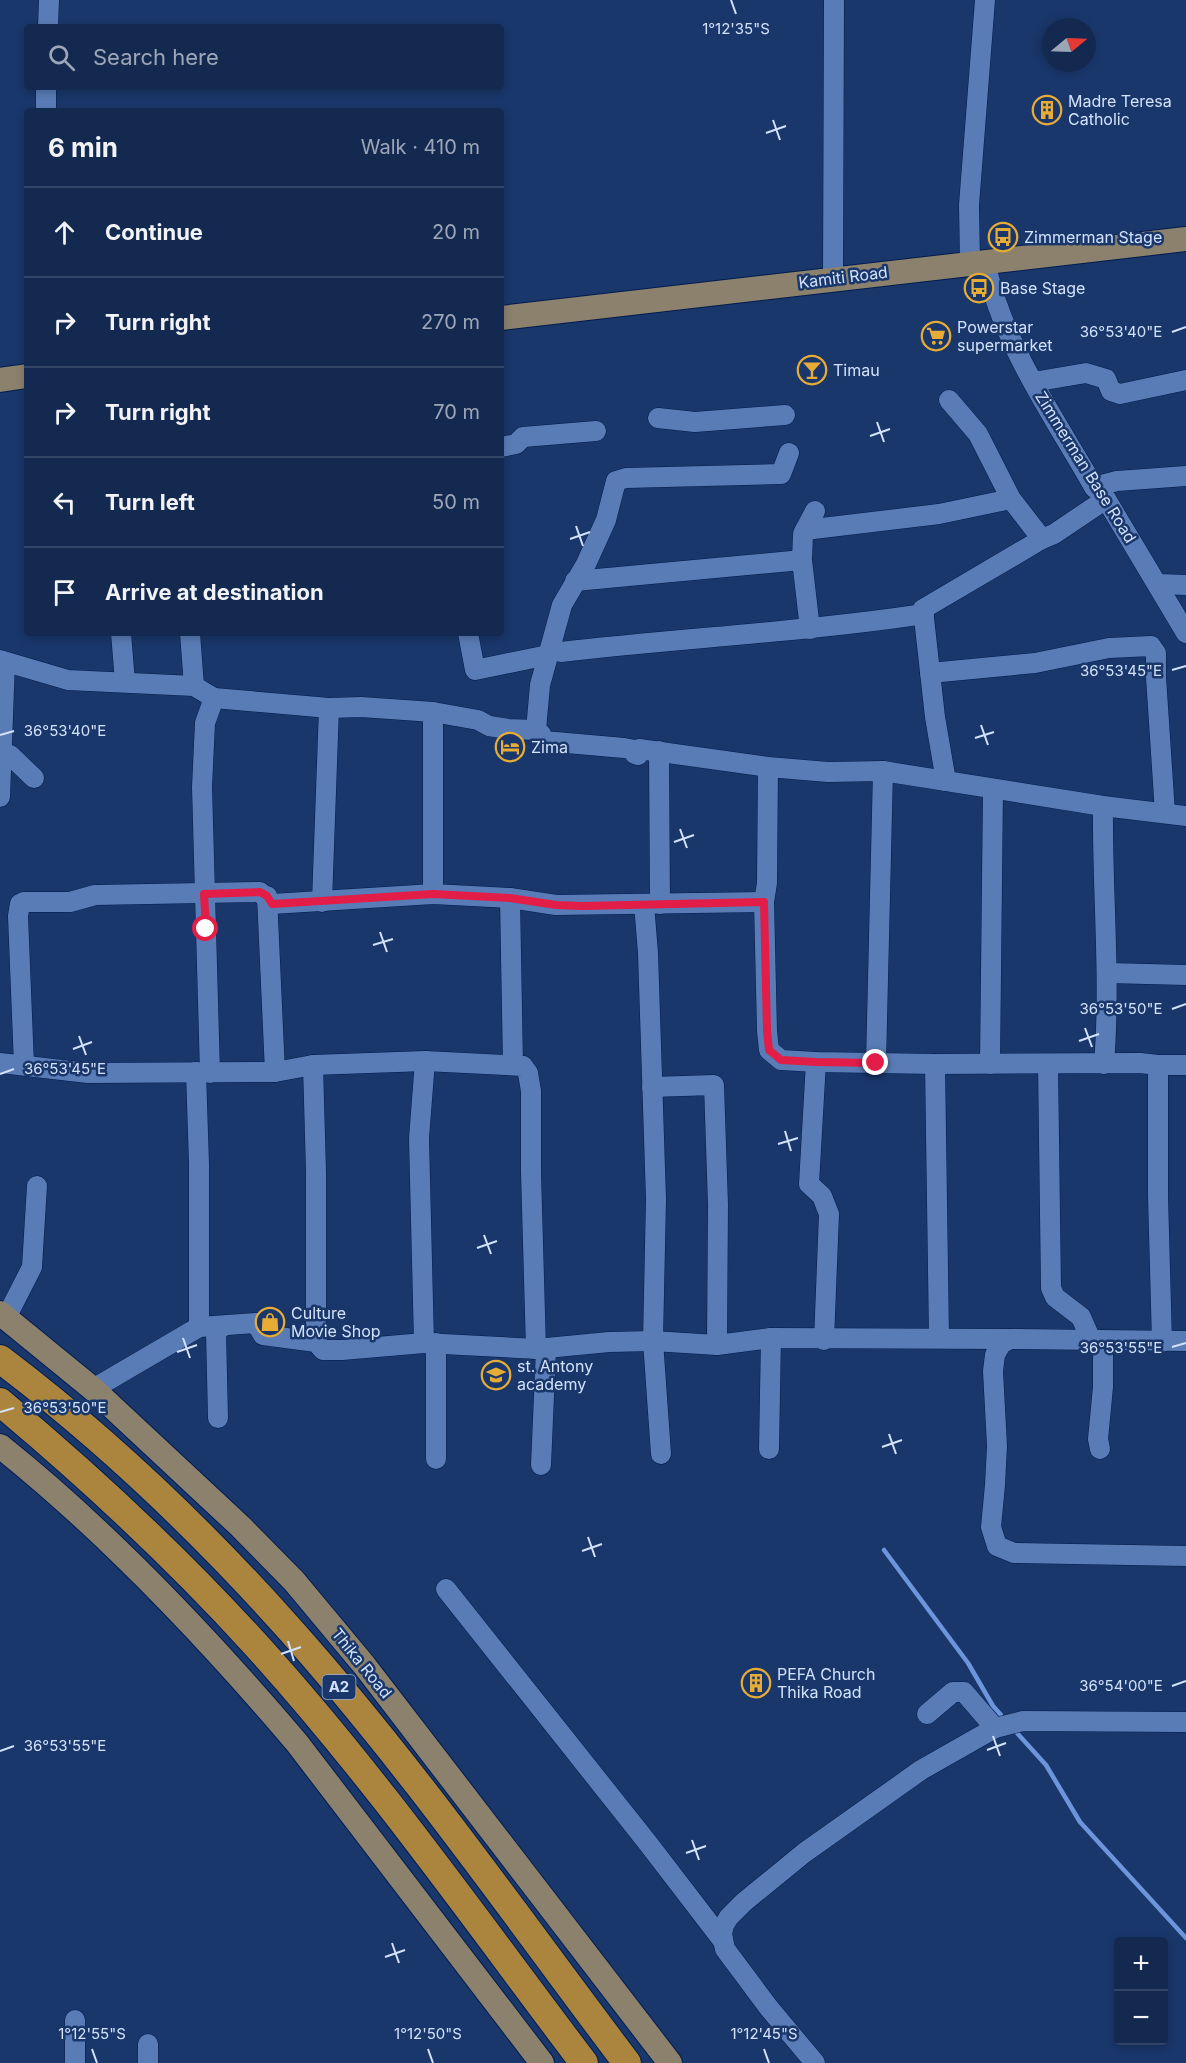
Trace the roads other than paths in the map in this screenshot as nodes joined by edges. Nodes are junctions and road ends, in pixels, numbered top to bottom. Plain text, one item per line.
1 (49, 0) edge
2 (834, 0) edge
3 (985, 0) edge
4 (48, 24) edge
5 (46, 90) edge
6 (46, 108) edge
7 (1186, 239) edge
8 (978, 262) junction
9 (833, 278) junction
10 (504, 318) edge
11 (24, 376) edge
12 (0, 380) edge
13 (1186, 380) edge
14 (1034, 382) junction
15 (949, 400) dead end
16 (785, 415) dead end
17 (658, 418) dead end
18 (596, 430) dead end
19 (504, 446) edge
20 (789, 453) dead end
21 (1186, 476) edge
22 (1100, 493) junction
23 (1011, 499) junction
24 (815, 511) dead end
25 (805, 530) junction
26 (1042, 539) junction
27 (802, 560) junction
28 (576, 581) junction
29 (1158, 584) junction
30 (1186, 585) edge
31 (924, 614) junction
32 (810, 628) junction
33 (1186, 633) edge
34 (121, 636) edge
35 (190, 636) edge
36 (469, 636) edge
37 (555, 653) junction
38 (3, 661) edge
39 (930, 673) junction
40 (125, 682) junction
41 (194, 686) junction
42 (214, 698) junction
43 (329, 708) junction
44 (433, 712) junction
45 (536, 730) junction
46 (1, 751) edge
47 (659, 751) junction
48 (768, 767) junction
49 (883, 771) junction
50 (34, 778) dead end
51 (946, 781) junction
52 (993, 789) junction
53 (0, 797) edge
54 (1104, 806) junction
55 (1166, 813) junction
56 (1186, 816) edge
57 (204, 894) junction
58 (433, 894) junction
59 (267, 896) junction
60 (510, 898) junction
61 (322, 902) junction
62 (764, 902) junction
63 (652, 904) junction
64 (1108, 973) junction
65 (1186, 975) edge
66 (425, 1061) junction
67 (816, 1062) junction
68 (0, 1063) edge
69 (876, 1063) junction
70 (935, 1064) junction
71 (990, 1064) junction
72 (1048, 1064) junction
73 (1104, 1064) junction
74 (24, 1065) junction
75 (313, 1065) junction
76 (513, 1065) junction
77 (1158, 1065) junction
78 (1186, 1065) edge
79 (203, 1072) junction
80 (274, 1072) junction
81 (652, 1087) junction
82 (37, 1186) dead end
83 (3, 1315) edge
84 (222, 1326) junction
85 (199, 1327) junction
86 (771, 1338) junction
87 (939, 1338) junction
88 (1010, 1339) junction
89 (824, 1340) junction
90 (1097, 1340) junction
91 (316, 1341) junction
92 (654, 1341) junction
93 (1162, 1341) junction
94 (1186, 1341) edge
95 (430, 1343) junction
96 (717, 1345) junction
97 (541, 1349) junction
98 (0, 1359) edge
99 (93, 1389) junction
100 (0, 1402) edge
101 (218, 1418) dead end
102 (0, 1446) edge
103 (769, 1449) dead end
104 (1100, 1449) dead end
105 (662, 1454) dead end
106 (436, 1459) dead end
107 (541, 1466) dead end
108 (1186, 1556) edge
109 (446, 1589) dead end
110 (927, 1714) dead end
111 (1186, 1722) edge
112 (995, 1728) junction
113 (723, 1941) junction
114 (75, 2020) dead end
115 (75, 2063) edge
116 (542, 2063) edge
117 (584, 2063) edge
118 (627, 2063) edge
119 (670, 2063) edge
120 (815, 2063) edge

1 - 4 street
2 - 9 street
3 - 8 street, Zimmerman Base Road
5 - 6 street
7 - 8 main road, Kamiti Road
8 - 9 main road, Kamiti Road
8 - 14 street, Zimmerman Base Road
9 - 10 main road, Kamiti Road
11 - 12 main road
13 - 14 street
14 - 22 street, Zimmerman Base Road
15 - 23 street
16 - 17 street
18 - 19 street
20 - 28 street
21 - 22 street
22 - 26 street
22 - 29 street, Zimmerman Base Road
23 - 25 street
23 - 26 street
24 - 25 street
25 - 27 street
26 - 31 street
27 - 28 street
27 - 32 street
28 - 37 street
29 - 30 street
29 - 33 street, Zimmerman Base Road
31 - 32 street
31 - 39 street
32 - 37 street
34 - 40 street
35 - 41 street
36 - 37 street
37 - 45 street
38 - 40 street
38 - 46 street
39 - 51 street
39 - 55 street
40 - 41 street
41 - 42 street
42 - 43 street
42 - 57 street
43 - 44 street
43 - 61 street
44 - 45 street
44 - 58 street
45 - 47 street
46 - 50 street
46 - 53 street
47 - 48 street
47 - 63 street
48 - 49 street
48 - 62 street
49 - 51 street
49 - 69 street
51 - 52 street
52 - 54 street
52 - 71 street
54 - 55 street
54 - 64 street
55 - 56 street
57 - 59 street
57 - 74 street
57 - 79 street
58 - 60 street
58 - 61 street
59 - 61 street
59 - 80 street
60 - 63 street
60 - 76 street
62 - 63 street
62 - 67 street
63 - 81 street
64 - 65 street
64 - 73 street
66 - 75 street
66 - 76 street
66 - 95 street
67 - 69 street
67 - 89 street
68 - 74 street
69 - 70 street
70 - 71 street
70 - 87 street
71 - 72 street
72 - 73 street
72 - 90 street
73 - 77 street
74 - 79 street
75 - 80 street
75 - 91 street
76 - 97 street
77 - 78 street
77 - 93 street
79 - 80 street
79 - 85 street
81 - 92 street
81 - 96 street
82 - 83 street
83 - 99 main road, Thika Road
84 - 85 street
84 - 91 street
84 - 101 street
85 - 99 street
86 - 89 street
86 - 96 street
86 - 103 street
87 - 88 street
87 - 89 street
88 - 90 street
88 - 108 street
90 - 93 street
90 - 104 street
91 - 95 street
92 - 96 street
92 - 97 street
92 - 105 street
93 - 94 street
95 - 97 street
95 - 106 street
97 - 107 street
98 - 118 highway, Thika Road / A2
99 - 119 main road, Thika Road
100 - 117 highway, A2
102 - 116 main road
109 - 113 street
110 - 112 street
111 - 112 street
112 - 113 street
113 - 120 street
114 - 115 street

